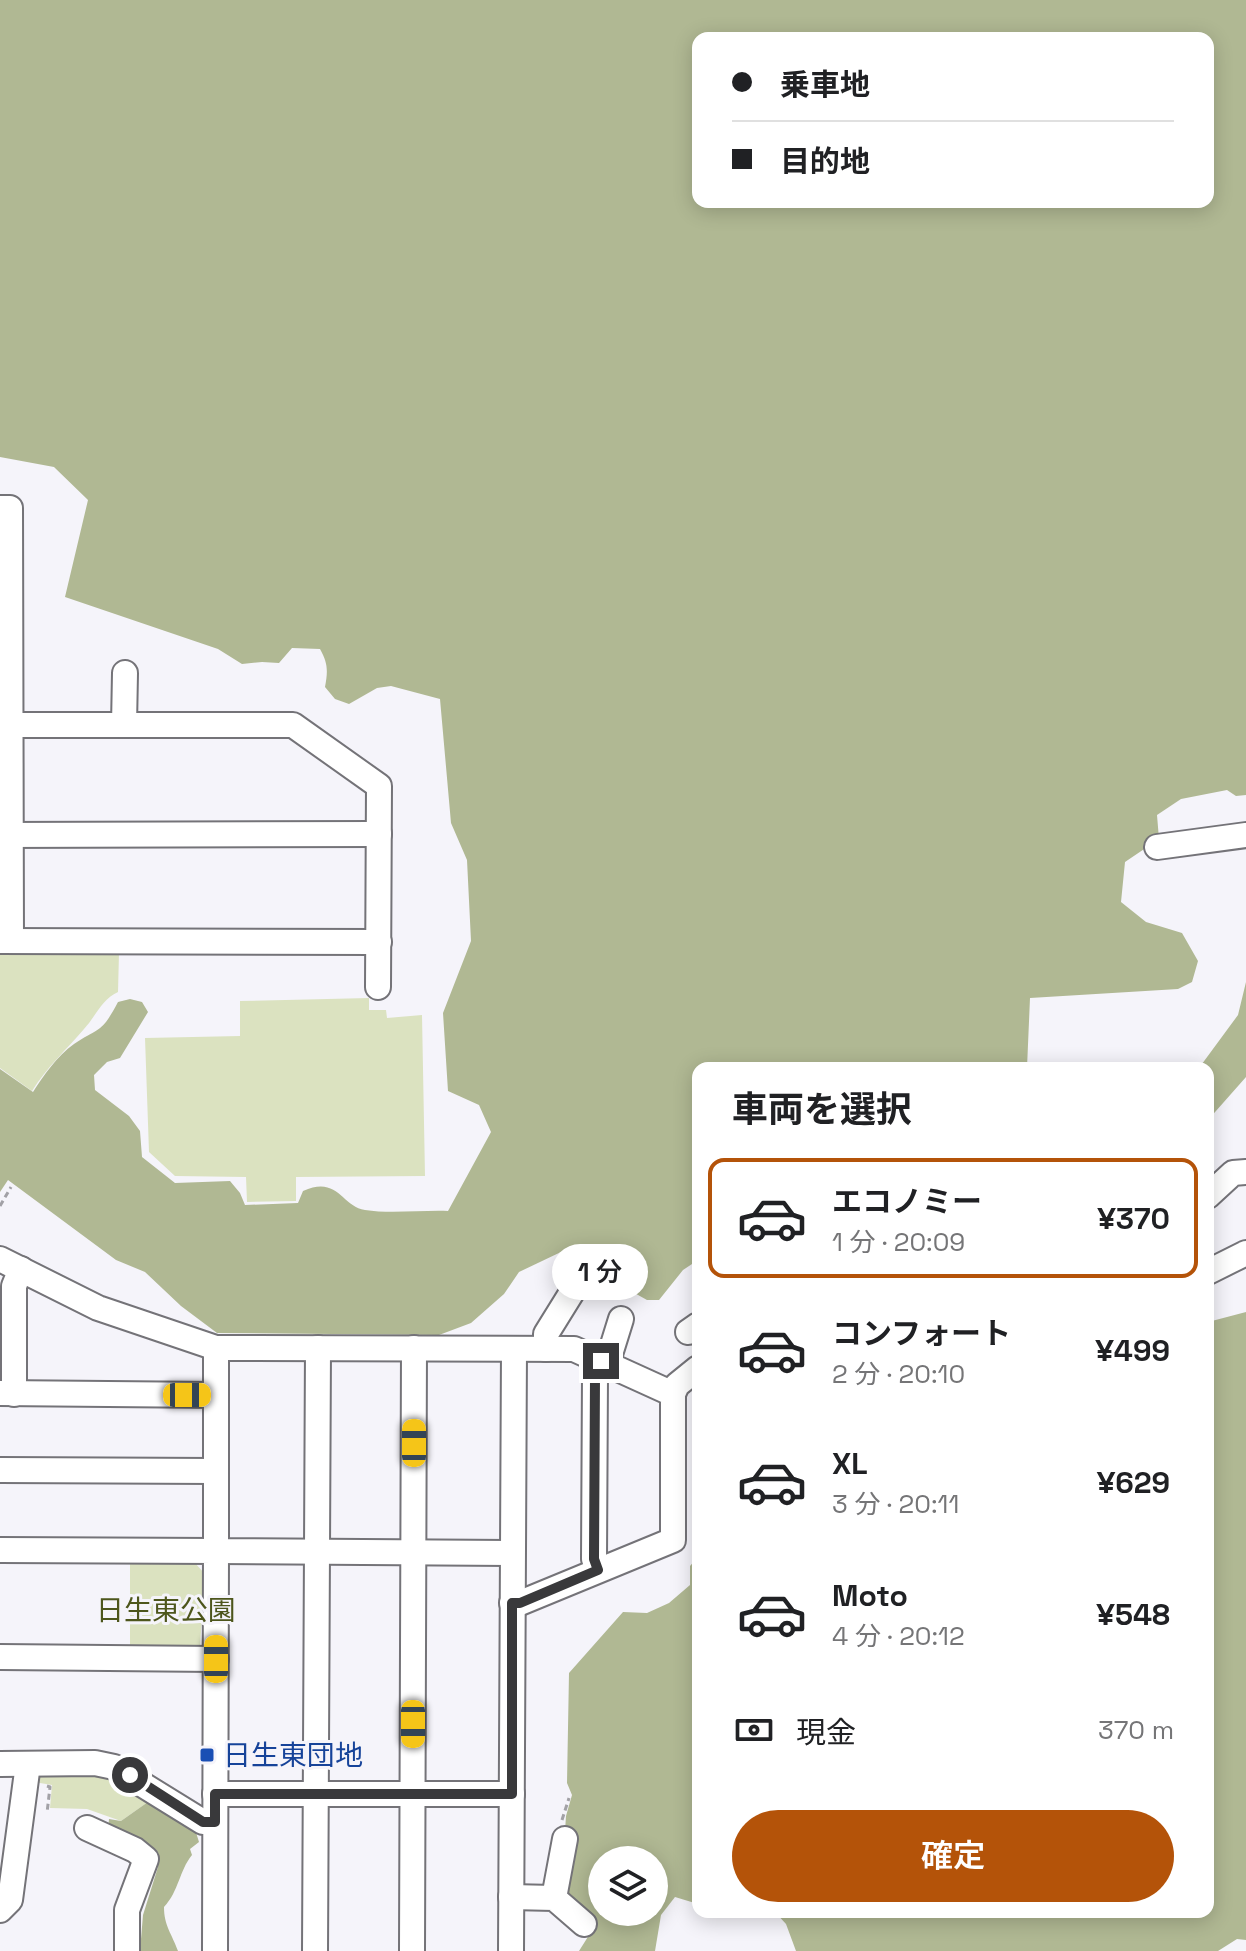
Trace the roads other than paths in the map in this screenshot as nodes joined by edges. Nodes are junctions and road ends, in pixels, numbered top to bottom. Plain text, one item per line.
1 (0, 508) edge
2 (5, 614) edge
3 (125, 673) dead end
4 (5, 725) edge
5 (124, 725) junction
6 (379, 834) junction
7 (5, 835) edge
8 (1246, 835) edge
9 (1157, 847) dead end
10 (5, 941) edge
11 (379, 942) junction
12 (378, 987) dead end
13 (1246, 1172) edge
14 (1214, 1190) edge
15 (1246, 1253) edge
16 (10, 1264) edge
17 (1214, 1269) edge
18 (577, 1284) dead end
19 (621, 1319) dead end
20 (216, 1348) junction
21 (318, 1348) junction
22 (414, 1348) junction
23 (514, 1349) junction
24 (546, 1349) junction
25 (604, 1362) junction
26 (692, 1373) edge
27 (7, 1394) edge
28 (673, 1394) junction
29 (216, 1395) junction
30 (0, 1470) edge
31 (215, 1471) junction
32 (0, 1550) edge
33 (216, 1551) junction
34 (413, 1552) junction
35 (316, 1553) junction
36 (512, 1553) junction
37 (598, 1570) junction
38 (512, 1603) junction
39 (0, 1657) edge
40 (216, 1659) junction
41 (0, 1764) edge
42 (28, 1764) junction
43 (215, 1794) junction
44 (316, 1794) junction
45 (512, 1794) junction
46 (412, 1795) junction
47 (215, 1822) junction
48 (11, 1827) edge
49 (564, 1827) road end
50 (87, 1828) dead end
51 (511, 1897) junction
52 (554, 1898) junction
53 (0, 1910) edge
54 (584, 1924) dead end
55 (127, 1951) edge
56 (215, 1951) edge
57 (315, 1951) edge
58 (412, 1951) edge
59 (511, 1951) edge

1 - 2 street
2 - 4 street
3 - 5 street
4 - 5 street
4 - 7 street
5 - 6 street
6 - 7 street
6 - 11 street
7 - 10 street
8 - 9 street
10 - 11 street
11 - 12 street
13 - 14 street
15 - 17 street
16 - 20 street
16 - 27 street
18 - 24 street
19 - 25 street
20 - 21 street
20 - 29 street
21 - 22 street
21 - 35 street
22 - 23 street
22 - 34 street
23 - 24 street
23 - 36 street
24 - 25 street
25 - 28 street
25 - 37 street
26 - 28 street
27 - 29 street
28 - 37 street
29 - 31 street
30 - 31 street
31 - 33 street
32 - 33 street
33 - 35 street
33 - 40 street
34 - 35 street
34 - 36 street
34 - 46 street
35 - 44 street
36 - 38 street
37 - 38 street
38 - 45 street
39 - 40 street
40 - 43 street
41 - 42 street
42 - 47 street
42 - 48 street
43 - 44 street
43 - 47 street
44 - 46 street
44 - 57 street
45 - 46 street
45 - 51 street
46 - 58 street
47 - 56 street
48 - 53 street
49 - 52 street
50 - 55 street
51 - 52 street
51 - 59 street
52 - 54 street

